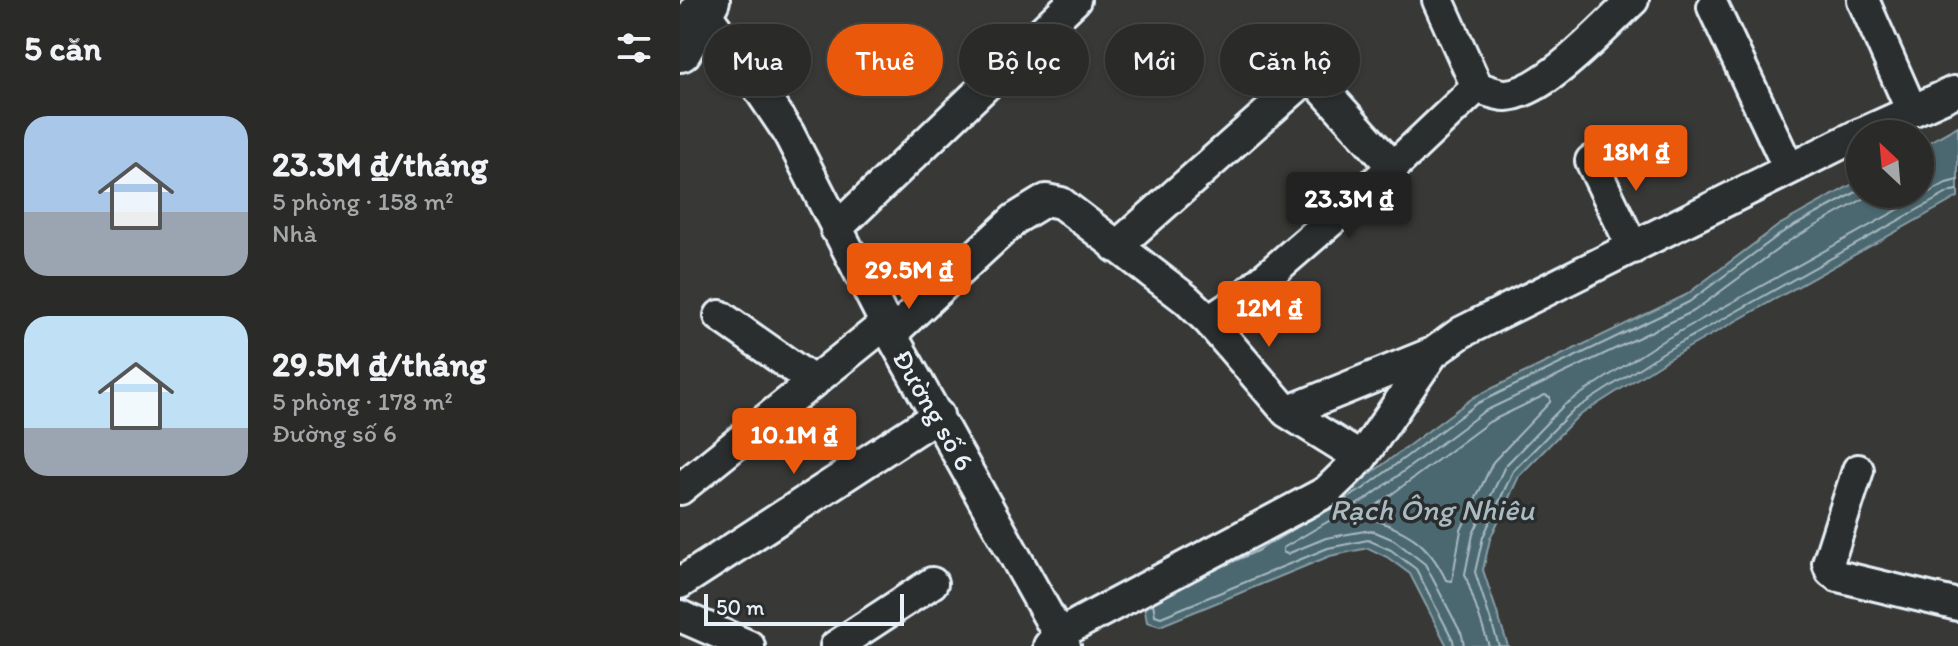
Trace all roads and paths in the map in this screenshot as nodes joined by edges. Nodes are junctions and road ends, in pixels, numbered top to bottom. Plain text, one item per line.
1 (1075, 0) edge
2 (1438, 0) edge
3 (1633, 0) edge
4 (1863, 0) edge
5 (705, 5) edge
6 (1713, 7) dead end
7 (680, 50) edge
8 (1477, 87) junction
9 (1954, 92) dead end
10 (1911, 109) junction
11 (1889, 120) edge
12 (1846, 141) edge
13 (1591, 161) dead end
14 (1393, 167) junction
15 (1789, 169) junction
16 (836, 229) junction
17 (1116, 247) junction
18 (1633, 248) junction
19 (720, 316) dead end
20 (1209, 321) junction
21 (888, 329) junction
22 (1433, 353) junction
23 (814, 382) junction
24 (1287, 412) junction
25 (938, 415) junction
26 (1361, 458) junction
27 (1858, 470) dead end
28 (680, 489) edge
29 (680, 583) edge
30 (932, 583) dead end
31 (1958, 605) edge
32 (680, 616) edge
33 (1057, 642) edge
34 (749, 646) edge
35 (836, 646) edge

1 - 16 street
2 - 8 street
3 - 8 street
4 - 10 street
5 - 7 main road
5 - 16 street, Đường số 6
6 - 15 street
8 - 14 street
9 - 10 street
10 - 11 street
12 - 15 street
13 - 18 street
14 - 17 street
14 - 20 street
15 - 18 street
16 - 21 street, Đường số 6
17 - 20 street
17 - 21 street
18 - 22 street
19 - 23 street
20 - 24 street
21 - 23 street
21 - 25 street, Đường số 6
22 - 24 street
22 - 26 street
23 - 28 street
24 - 26 street
25 - 29 street
25 - 33 street, Đường số 6
26 - 33 street
27 - 31 street
30 - 35 street
32 - 34 street

